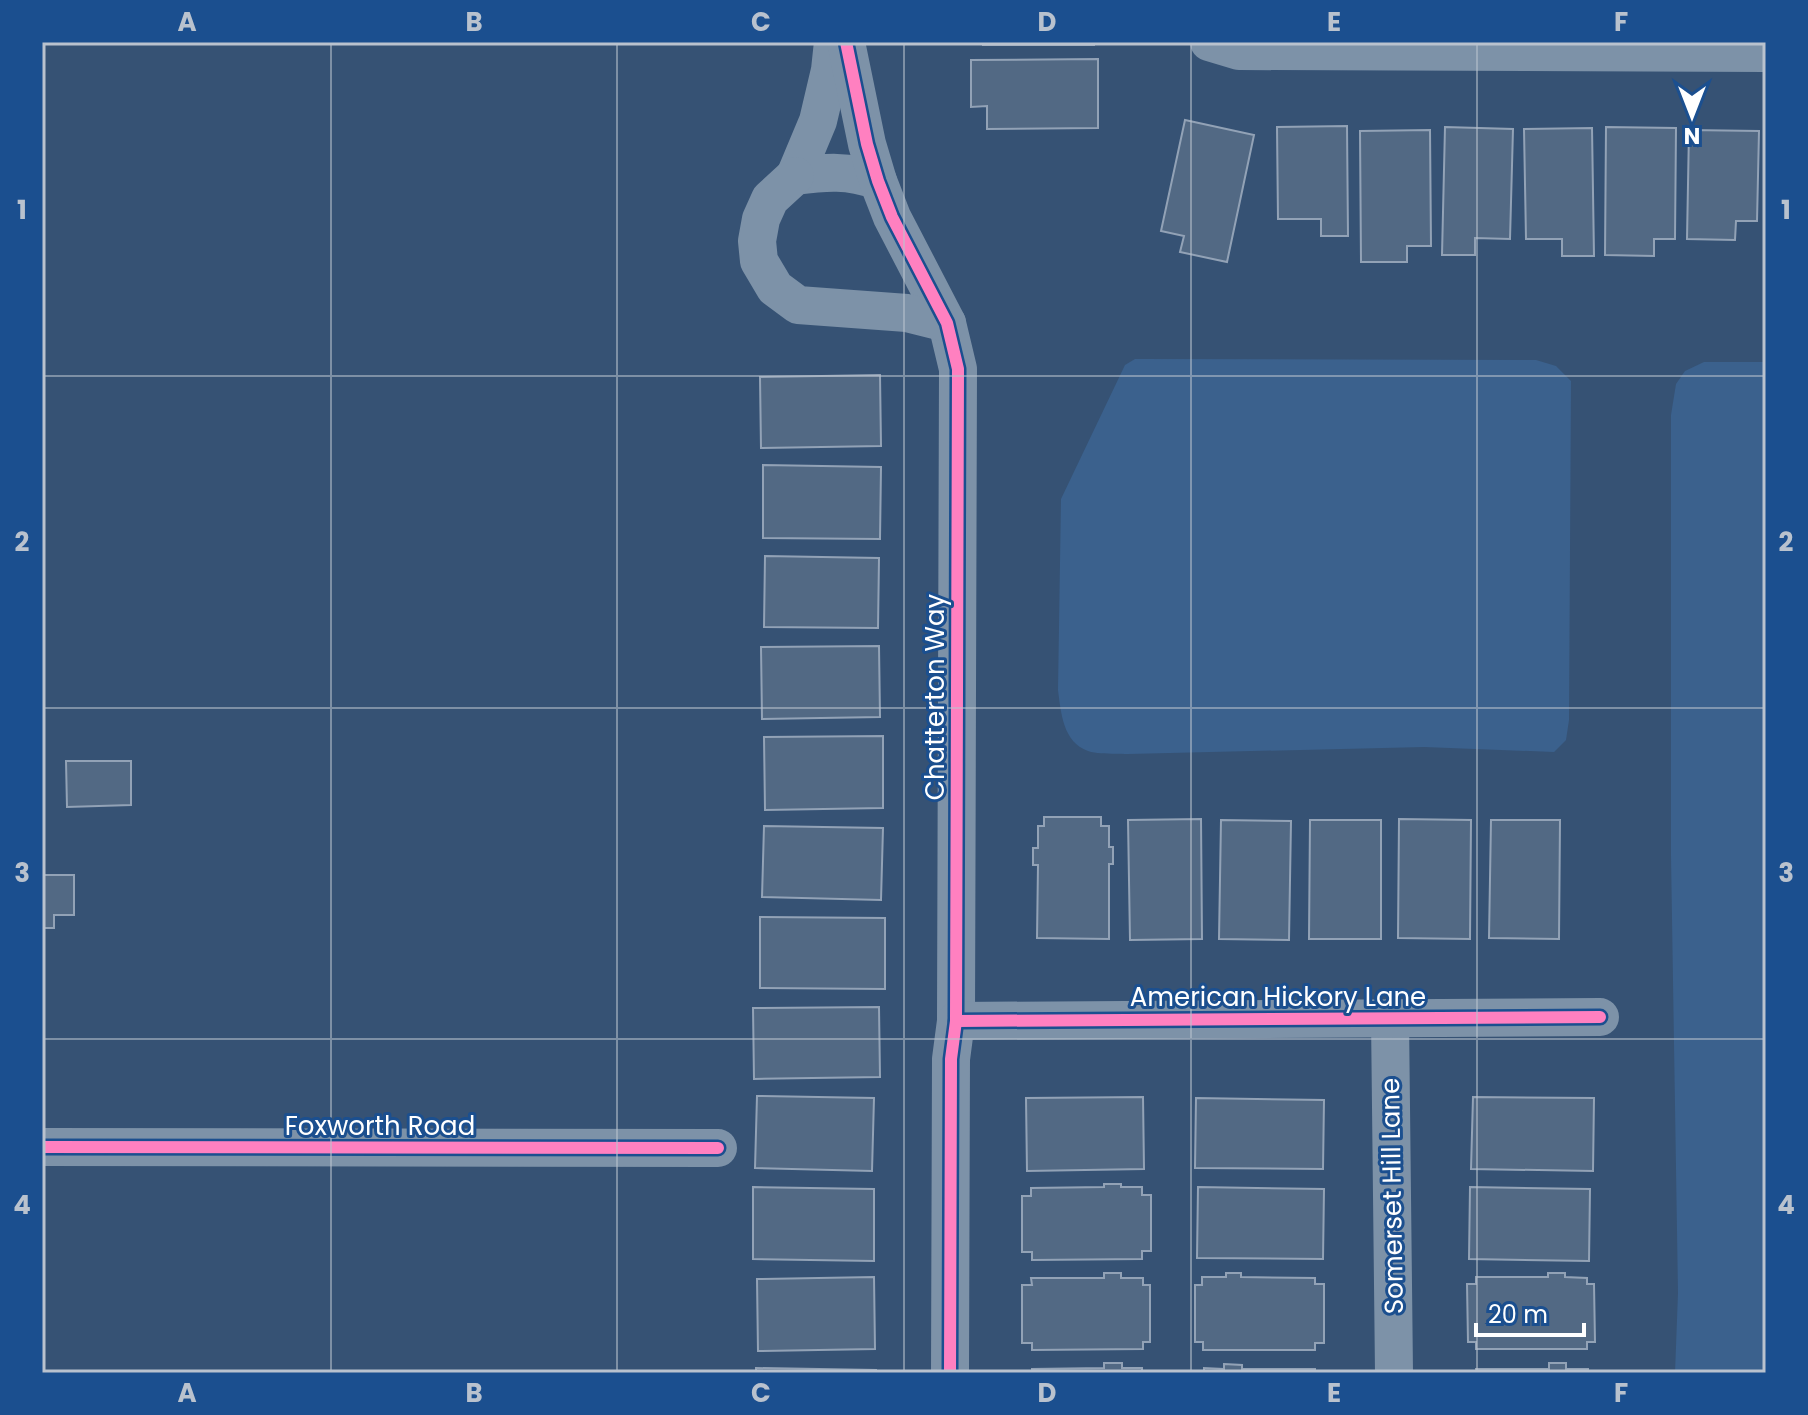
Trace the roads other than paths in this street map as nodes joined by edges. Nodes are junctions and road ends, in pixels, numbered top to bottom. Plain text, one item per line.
1 (833, 42) edge
2 (846, 42) edge
3 (1209, 42) edge
4 (1766, 53) edge
5 (795, 176) junction
6 (878, 181) junction
7 (947, 323) junction
8 (1600, 1017) dead end
9 (1390, 1018) junction
10 (956, 1021) junction
11 (42, 1147) edge
12 (718, 1148) dead end
13 (950, 1373) edge
14 (1394, 1373) edge

1 - 5 street
2 - 6 street, Chatterton Way
3 - 4 street
5 - 6 street
5 - 7 street
6 - 7 street, Chatterton Way
7 - 10 street, Chatterton Way
8 - 9 street, American Hickory Lane
9 - 10 street, American Hickory Lane
9 - 14 street, Somerset Hill Lane
10 - 13 street, Chatterton Way
11 - 12 street, Foxworth Road

